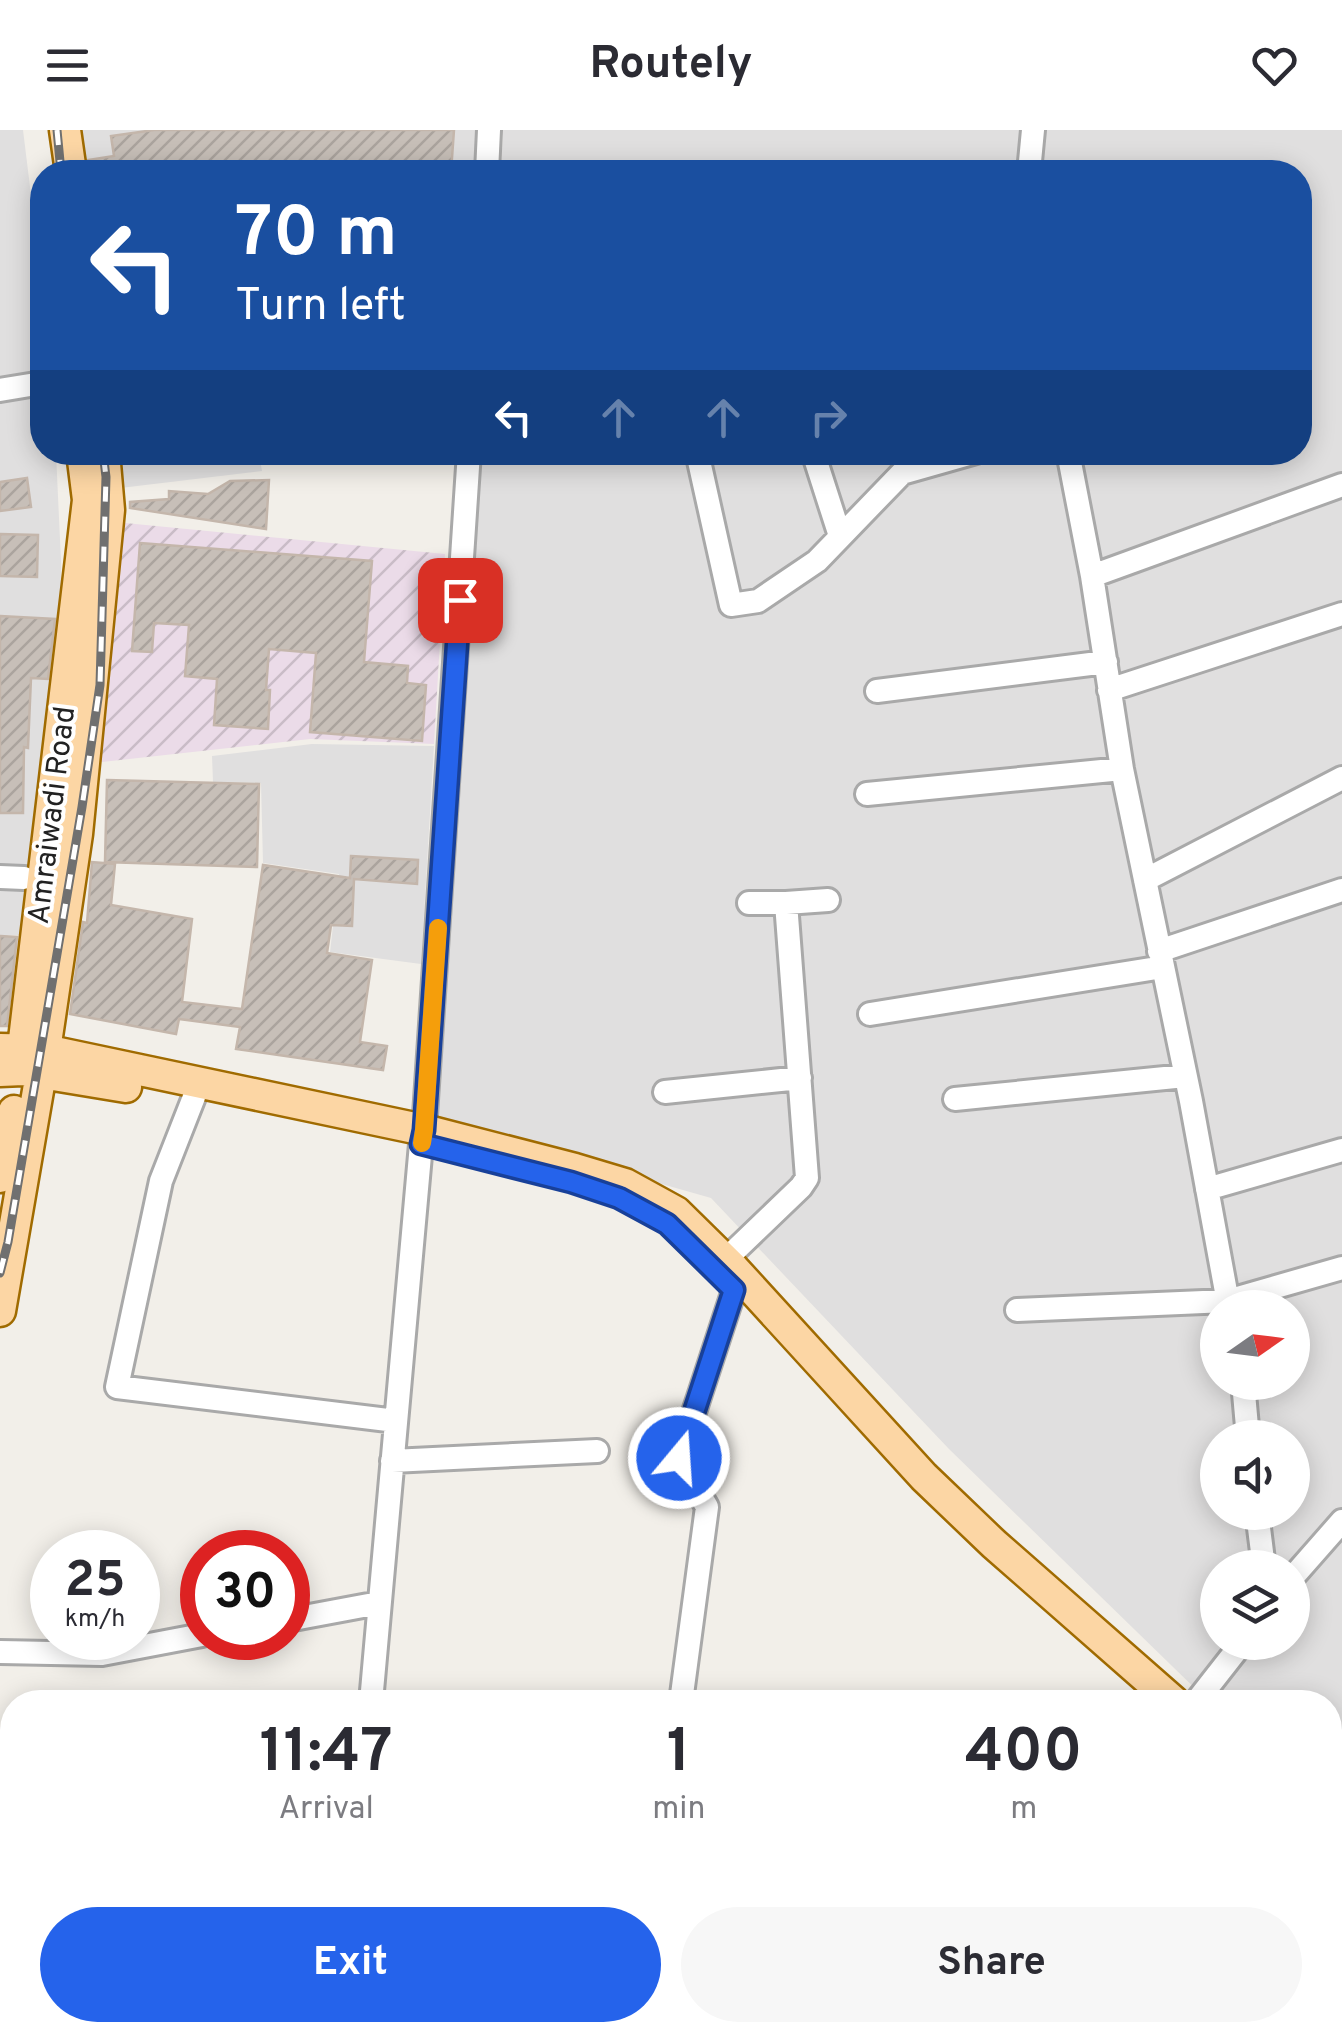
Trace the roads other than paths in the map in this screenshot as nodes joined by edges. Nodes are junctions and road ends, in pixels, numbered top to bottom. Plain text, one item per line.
1 (49, 130) edge
2 (65, 130) edge
3 (490, 130) edge
4 (1033, 130) edge
5 (51, 160) edge
6 (69, 160) edge
7 (488, 160) edge
8 (1030, 160) edge
9 (30, 386) edge
10 (0, 390) edge
11 (84, 465) edge
12 (105, 465) edge
13 (468, 465) edge
14 (700, 465) edge
15 (817, 465) edge
16 (930, 465) edge
17 (1071, 465) edge
18 (1342, 485) edge
19 (840, 536) junction
20 (1092, 576) junction
21 (1342, 614) edge
22 (1106, 662) junction
23 (1109, 690) junction
24 (878, 691) dead end
25 (1122, 769) junction
26 (1342, 778) edge
27 (867, 794) dead end
28 (0, 877) edge
29 (24, 878) dead end
30 (1145, 880) junction
31 (1342, 890) edge
32 (828, 900) dead end
33 (749, 903) dead end
34 (786, 903) junction
35 (1161, 959) junction
36 (870, 1014) dead end
37 (22, 1060) edge
38 (1186, 1076) junction
39 (800, 1078) junction
40 (666, 1092) dead end
41 (194, 1098) junction
42 (955, 1099) dead end
43 (423, 1137) junction
44 (1342, 1150) edge
45 (0, 1177) edge
46 (1206, 1190) junction
47 (725, 1260) junction
48 (1342, 1268) edge
49 (734, 1290) junction
50 (1225, 1290) edge
51 (1272, 1290) edge
52 (1200, 1305) edge
53 (1017, 1310) dead end
54 (0, 1311) edge
55 (396, 1421) junction
56 (597, 1452) dead end
57 (392, 1462) junction
58 (1342, 1521) edge
59 (1310, 1557) edge
60 (380, 1603) junction
61 (310, 1616) edge
62 (180, 1639) edge
63 (0, 1652) edge
64 (1229, 1660) edge
65 (372, 1690) edge
66 (684, 1690) edge
67 (1138, 1690) edge
68 (1160, 1690) edge
69 (1205, 1690) edge

1 - 5 main road
2 - 6 main road
3 - 7 street
4 - 8 street
9 - 10 street
11 - 37 main road, Amraiwadi Road
12 - 37 main road
13 - 43 street
14 - 19 street
15 - 19 street
16 - 19 street
17 - 20 street
18 - 20 street
20 - 22 street
21 - 23 street
22 - 23 street
22 - 24 street
23 - 25 street
25 - 27 street
25 - 30 street
26 - 30 street
28 - 29 street
30 - 35 street
31 - 35 street
32 - 34 street
33 - 34 street
34 - 39 street
35 - 36 street
35 - 38 street
37 - 41 main road
37 - 43 main road
37 - 45 main road, Amraiwadi Road
37 - 54 main road
38 - 42 street
38 - 46 street
39 - 40 street
39 - 47 street
41 - 43 main road
41 - 55 street
43 - 47 main road
43 - 49 main road
43 - 55 street
44 - 46 street
46 - 50 street
47 - 68 main road
48 - 51 street
49 - 66 street
49 - 67 main road
52 - 53 street
55 - 57 street
56 - 57 street
57 - 60 street
58 - 59 street
60 - 61 street
60 - 65 street
62 - 63 street
64 - 69 street

